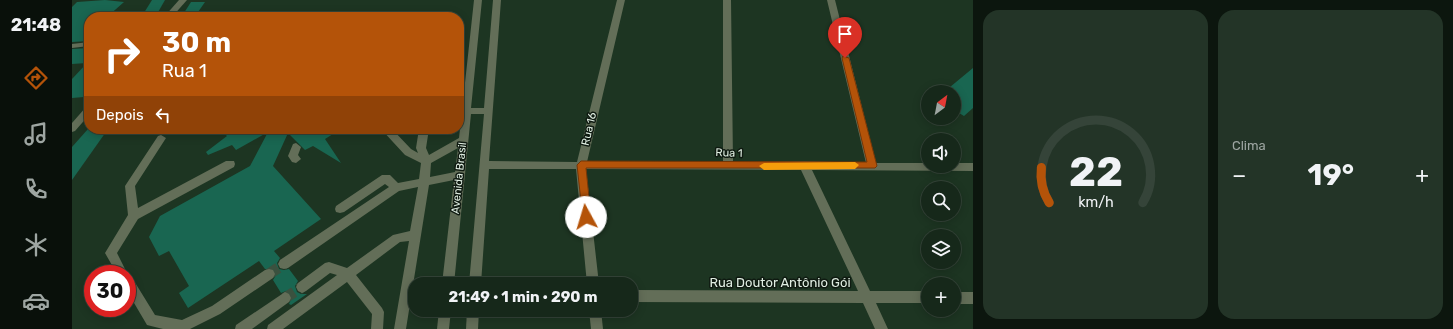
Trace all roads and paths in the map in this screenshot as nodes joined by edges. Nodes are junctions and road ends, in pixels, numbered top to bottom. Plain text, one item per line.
1 (183, 0) edge
2 (478, 0) edge
3 (497, 0) edge
4 (621, 0) edge
5 (727, 0) edge
6 (831, 0) edge
7 (172, 12) edge
8 (84, 45) edge
9 (72, 46) edge
10 (466, 111) junction
11 (488, 111) junction
12 (84, 115) edge
13 (72, 128) edge
14 (464, 130) edge
15 (392, 134) edge
16 (423, 134) edge
17 (464, 134) edge
18 (161, 138) dead end
19 (463, 140) junction
20 (296, 147) dead end
21 (296, 159) dead end
22 (426, 161) junction
23 (230, 164) dead end
24 (484, 165) junction
25 (581, 165) junction
26 (804, 165) junction
27 (728, 166) junction
28 (872, 166) junction
29 (973, 167) edge
30 (460, 174) junction
31 (424, 181) junction
32 (396, 187) junction
33 (340, 209) dead end
34 (134, 216) junction
35 (415, 235) junction
36 (284, 264) tunnel mouth
37 (118, 265) edge
38 (269, 274) tunnel mouth
39 (348, 274) junction
40 (449, 277) edge
41 (476, 277) edge
42 (592, 277) edge
43 (302, 287) tunnel mouth
44 (136, 295) edge
45 (638, 296) edge
46 (867, 297) junction
47 (285, 298) tunnel mouth
48 (921, 298) edge
49 (961, 298) edge
50 (973, 298) edge
51 (444, 317) edge
52 (473, 317) edge
53 (596, 317) edge
54 (241, 329) edge
55 (273, 329) edge
56 (377, 329) edge
57 (400, 329) edge
58 (443, 329) edge
59 (472, 329) edge
60 (597, 329) edge
61 (882, 329) edge

1 - 7 street
2 - 10 street, Avenida Brasil
3 - 11 street, Avenida Brasil
4 - 25 street, Rua 16
5 - 27 street
6 - 28 street
8 - 9 street
10 - 11 street
10 - 14 street, Avenida Brasil
11 - 24 street, Avenida Brasil
12 - 13 street
15 - 22 street
16 - 22 street
17 - 19 street, Avenida Brasil
18 - 34 street
19 - 22 street
19 - 30 street, Avenida Brasil
20 - 21 street
22 - 31 street
23 - 34 street
24 - 25 street, Rua 1
24 - 41 street, Avenida Brasil
25 - 27 street, Rua 1
25 - 42 street, Rua 16
26 - 27 street, Rua 1
26 - 28 street, Rua 1
26 - 46 street
28 - 29 street, Rua 1
30 - 31 street
30 - 40 street, Avenida Brasil
31 - 32 street
31 - 35 street
32 - 33 street
32 - 36 street
34 - 37 street
35 - 39 street
35 - 57 street
38 - 44 street
39 - 43 street
39 - 55 street
39 - 56 street
45 - 46 street, Rua Doutor Antônio Gói
46 - 48 street, Rua Doutor Antônio Gói
46 - 61 street
47 - 54 street
49 - 50 street
51 - 58 street
52 - 59 street
53 - 60 street

